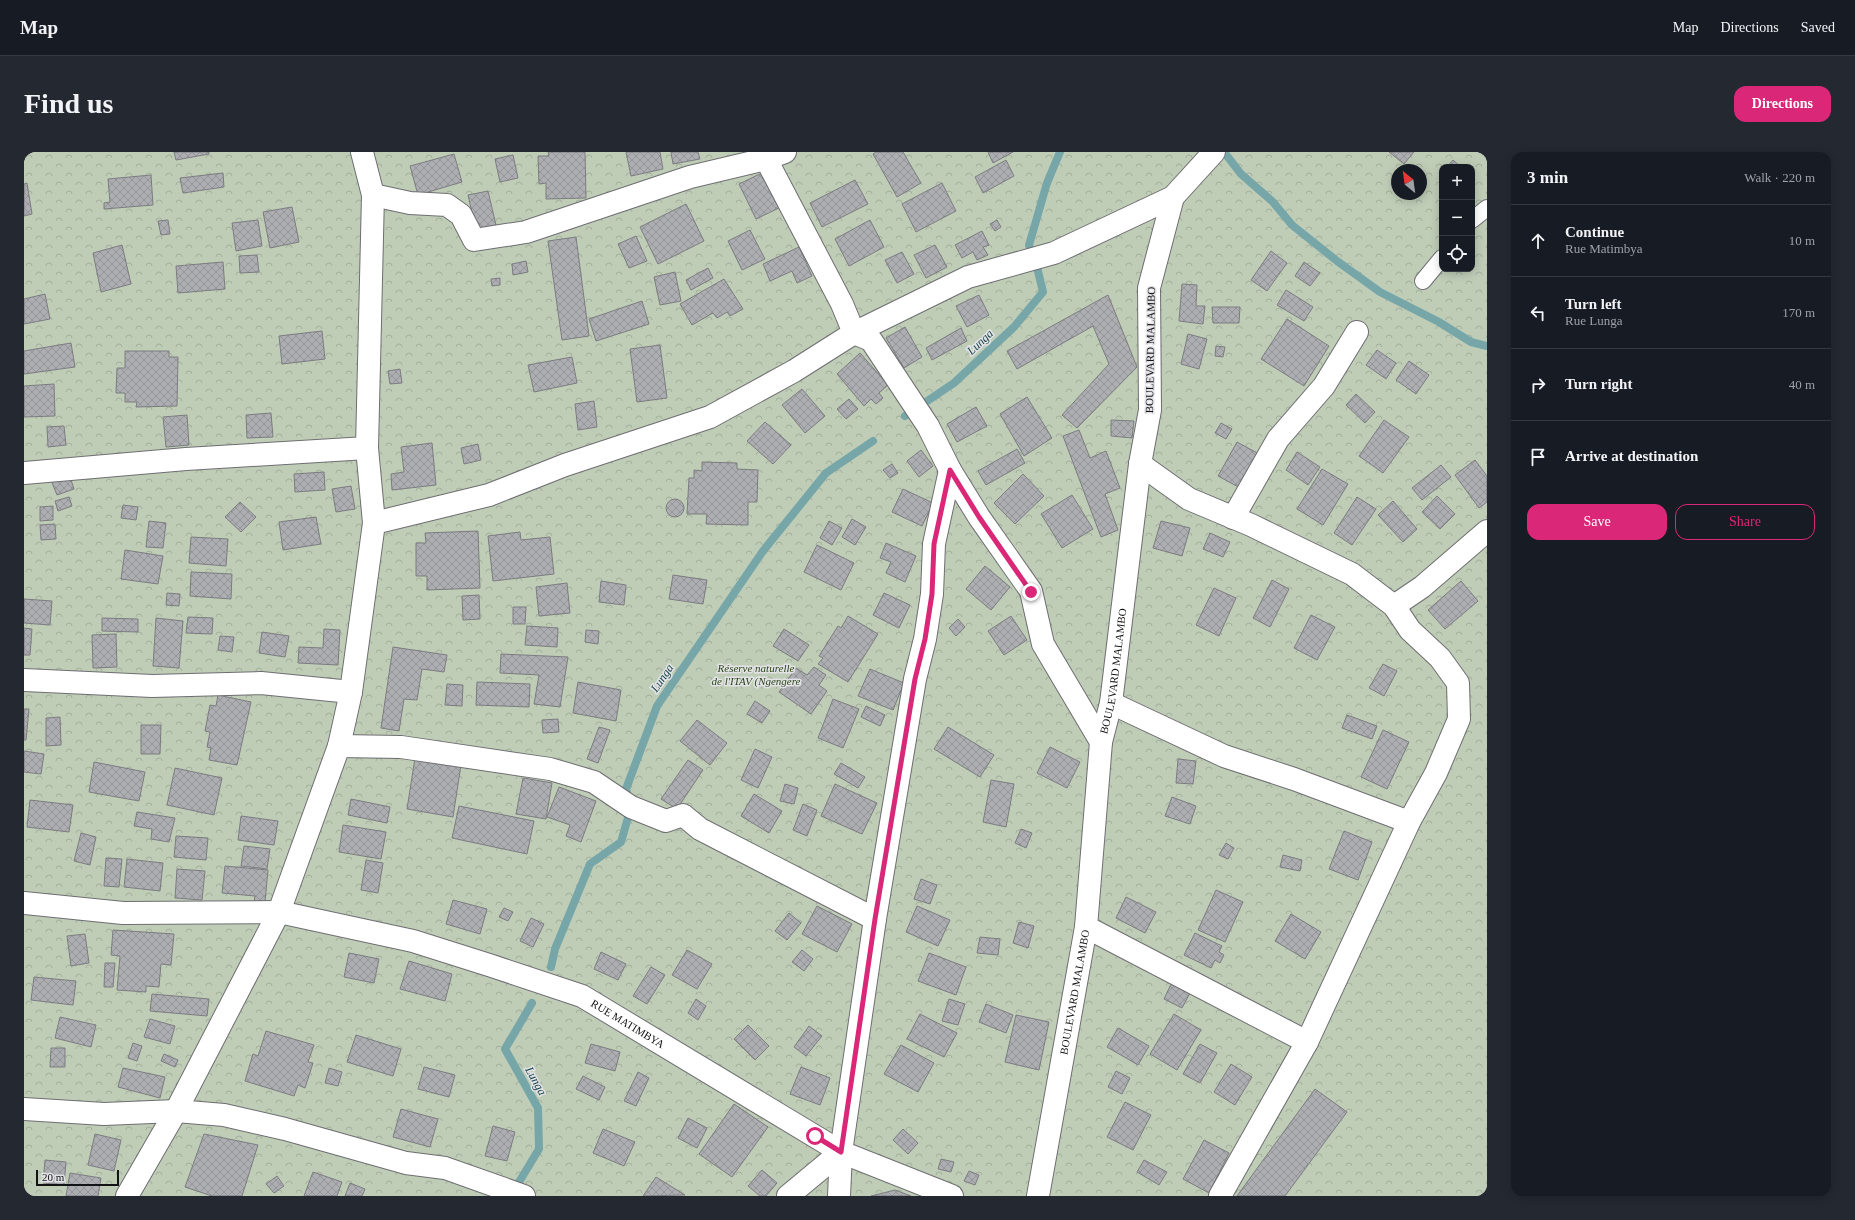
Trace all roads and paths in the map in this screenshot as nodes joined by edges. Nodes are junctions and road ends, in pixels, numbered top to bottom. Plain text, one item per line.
1 (362, 152) edge
2 (772, 154) edge
3 (1211, 156) edge
4 (373, 195) junction
5 (1173, 197) junction
6 (1487, 208) edge
7 (1475, 218) edge
8 (1439, 262) edge
9 (1423, 281) dead end
10 (854, 332) junction
11 (1356, 332) dead end
12 (367, 448) junction
13 (1140, 464) junction
14 (950, 470) junction
15 (24, 473) edge
16 (1233, 518) junction
17 (374, 523) junction
18 (1487, 531) edge
19 (1394, 606) junction
20 (24, 680) edge
21 (351, 692) junction
22 (1111, 703) junction
23 (1101, 742) junction
24 (339, 746) junction
25 (1409, 822) junction
26 (24, 903) edge
27 (279, 912) junction
28 (875, 919) junction
29 (1086, 927) junction
30 (1306, 1042) junction
31 (24, 1109) edge
32 (176, 1111) junction
33 (841, 1152) junction
34 (127, 1196) edge
35 (524, 1196) edge
36 (788, 1196) edge
37 (838, 1196) edge
38 (952, 1196) edge
39 (1038, 1196) edge
40 (1220, 1196) edge

1 - 4 street
2 - 4 street
2 - 10 street
3 - 5 street, BOULEVARD MALAMBO
4 - 12 street
5 - 10 street
5 - 13 street, BOULEVARD MALAMBO
6 - 7 lane
8 - 9 lane
10 - 14 street
10 - 17 street
11 - 16 street
12 - 15 street
12 - 17 street
13 - 16 street
13 - 22 street, BOULEVARD MALAMBO
14 - 23 street
14 - 28 street
16 - 19 street
17 - 21 street
18 - 19 street
19 - 25 street
20 - 21 street
21 - 24 street
22 - 23 street, BOULEVARD MALAMBO
22 - 25 street
23 - 29 street, BOULEVARD MALAMBO
24 - 27 street
24 - 28 street
25 - 30 street
26 - 27 street, RUE MATIMBYA
27 - 32 street
27 - 33 street, RUE MATIMBYA
28 - 33 street
29 - 30 street
29 - 39 street, BOULEVARD MALAMBO
30 - 40 street
31 - 32 street
32 - 34 street
32 - 35 street
33 - 36 street
33 - 37 street
33 - 38 street, RUE MATIMBYA

